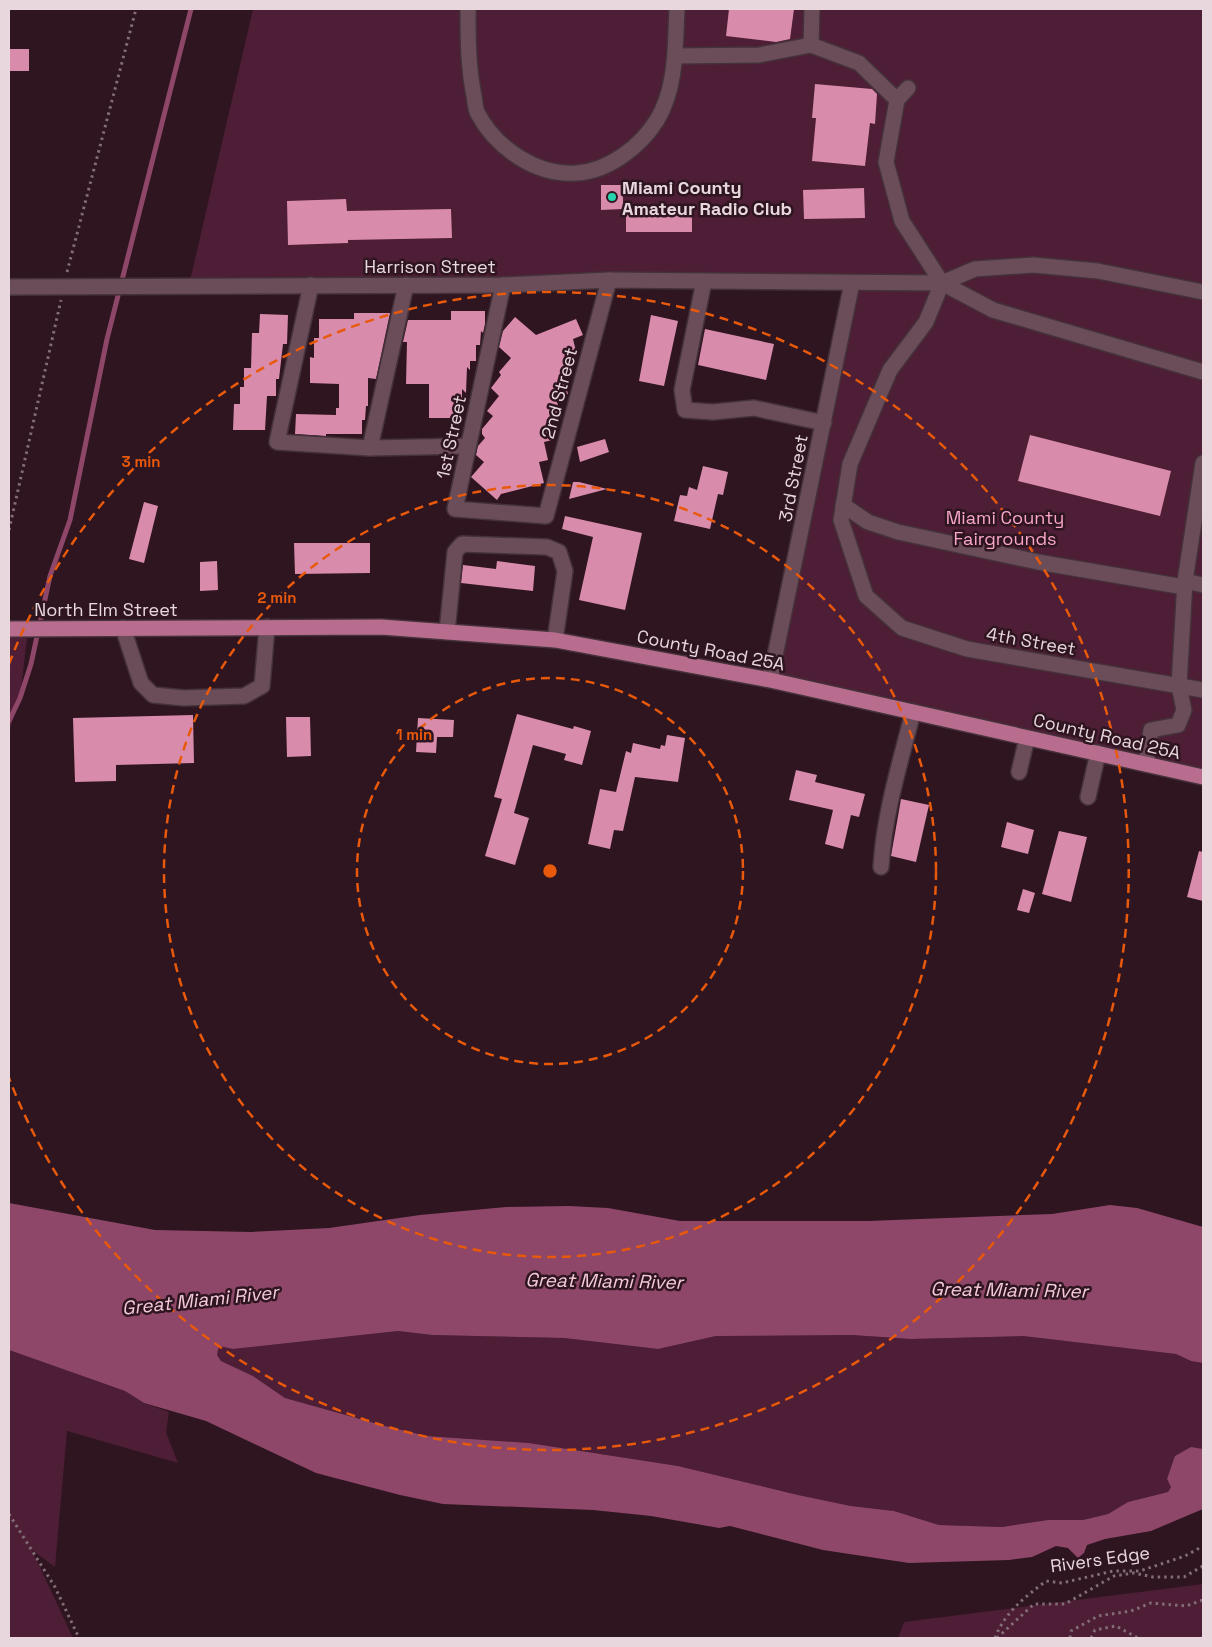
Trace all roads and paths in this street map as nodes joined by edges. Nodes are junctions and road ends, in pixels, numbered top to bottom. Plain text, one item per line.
1 (136, 9) edge
2 (468, 9) edge
3 (677, 9) edge
4 (812, 9) edge
5 (811, 45) junction
6 (675, 56) junction
7 (908, 88) dead end
8 (897, 100) junction
9 (609, 280) junction
10 (704, 281) junction
11 (942, 282) junction
12 (852, 283) junction
13 (406, 285) junction
14 (503, 285) junction
15 (311, 286) junction
16 (9, 287) edge
17 (64, 287) junction
18 (1203, 292) edge
19 (1203, 372) edge
20 (824, 423) junction
21 (468, 446) junction
22 (370, 448) junction
23 (1203, 462) edge
24 (843, 505) junction
25 (546, 516) joint
26 (9, 530) edge
27 (1184, 584) junction
28 (1203, 585) edge
29 (267, 627) junction
30 (9, 628) edge
31 (123, 628) junction
32 (203, 628) joint
33 (447, 632) junction
34 (555, 640) junction
35 (770, 680) junction
36 (1179, 686) junction
37 (1203, 690) edge
38 (913, 712) junction
39 (1027, 738) junction
40 (1098, 753) junction
41 (1146, 764) junction
42 (1019, 772) dead end
43 (1203, 777) edge
44 (1088, 797) dead end
45 (881, 867) dead end
46 (9, 1514) edge
47 (1203, 1546) edge
48 (1203, 1566) edge
49 (1203, 1600) edge
50 (79, 1638) edge
51 (997, 1638) edge
52 (1070, 1638) edge
53 (1091, 1638) edge
54 (1138, 1638) edge

1 - 17 path
2 - 6 street
3 - 6 street
4 - 5 street
5 - 6 street
5 - 8 street
7 - 8 street
8 - 11 street
9 - 10 street, Harrison Street
9 - 14 street, Harrison Street
9 - 25 street, 2nd Street
10 - 12 street, Harrison Street
10 - 20 street
11 - 12 street, Harrison Street
11 - 18 street
11 - 19 street
11 - 24 street
12 - 20 street, 3rd Street
13 - 14 street, Harrison Street
13 - 15 street, Harrison Street
13 - 22 street
14 - 21 street, 1st Street
15 - 17 street, Harrison Street
15 - 22 street
16 - 17 street, Harrison Street
17 - 26 path
20 - 35 street, 3rd Street
21 - 22 street
21 - 25 street, 1st Street
23 - 27 street
24 - 27 street
24 - 36 street, 4th Street
27 - 28 street
27 - 36 street
29 - 31 street
29 - 32 main road, County Road 25A
29 - 33 main road, County Road 25A
30 - 31 main road, North Elm Street
31 - 32 main road, North Elm Street
33 - 34 main road, County Road 25A
33 - 34 street
34 - 35 main road, County Road 25A
35 - 38 main road, County Road 25A
36 - 37 street, 4th Street
36 - 41 street
38 - 39 main road, County Road 25A
38 - 45 street
39 - 40 main road, County Road 25A
39 - 42 street
40 - 41 main road, County Road 25A
40 - 44 street
41 - 43 main road, County Road 25A
46 - 50 path
47 - 51 path, Rivers Edge
48 - 51 path
49 - 52 path
53 - 54 path

